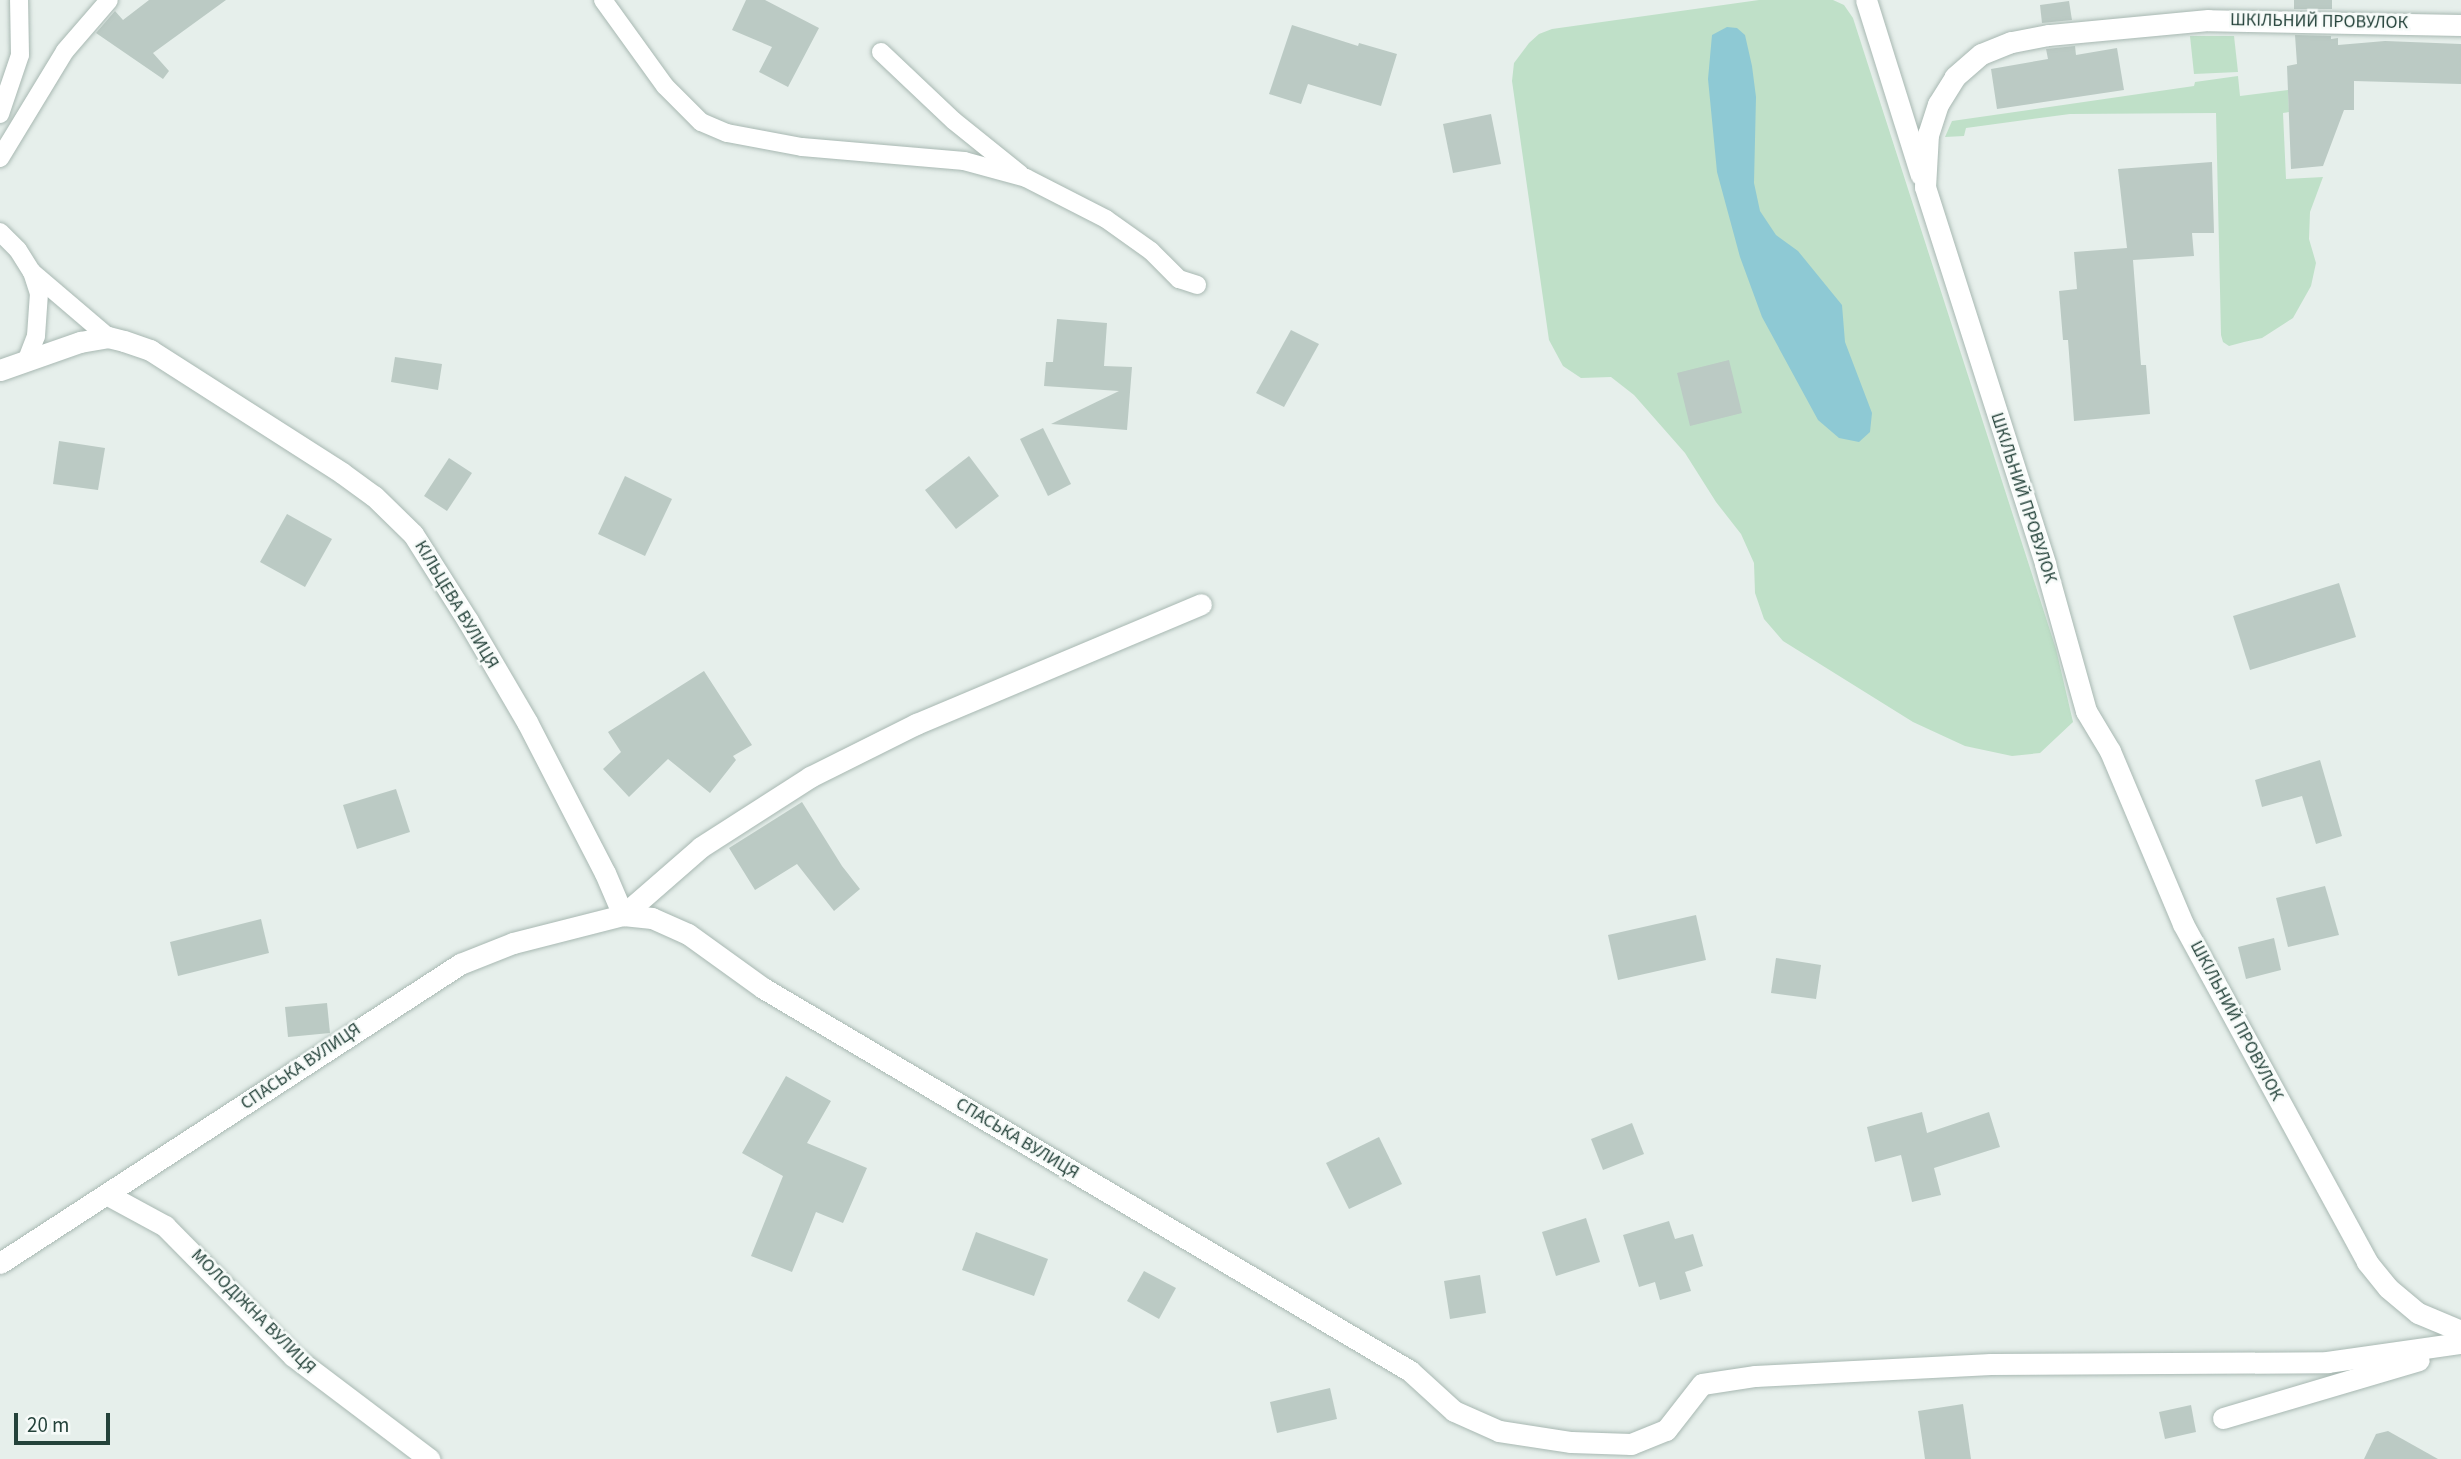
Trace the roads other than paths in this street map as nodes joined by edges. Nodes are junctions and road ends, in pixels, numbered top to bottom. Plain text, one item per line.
1 (19, 0) edge
2 (109, 0) edge
3 (603, 0) edge
4 (1866, 0) edge
5 (2461, 25) edge
6 (881, 52) dead end
7 (0, 114) edge
8 (0, 158) edge
9 (1026, 178) junction
10 (1925, 187) junction
11 (0, 232) edge
12 (33, 272) junction
13 (1197, 285) dead end
14 (108, 337) junction
15 (27, 360) junction
16 (0, 370) edge
17 (1201, 604) dead end
18 (623, 915) junction
19 (108, 1195) junction
20 (0, 1263) edge
21 (2461, 1331) edge
22 (2461, 1345) edge
23 (2223, 1418) dead end
24 (429, 1459) edge

1 - 7 lane
2 - 8 lane
3 - 9 lane
4 - 10 street
5 - 10 street, ШКІЛЬНИЙ ПРОВУЛОК
6 - 9 lane
9 - 13 lane
10 - 21 street, ШКІЛЬНИЙ ПРОВУЛОК
11 - 12 lane
12 - 14 lane
12 - 15 lane
14 - 15 street, КІЛЬЦЕВА ВУЛИЦЯ
14 - 18 street, КІЛЬЦЕВА ВУЛИЦЯ
15 - 16 street, КІЛЬЦЕВА ВУЛИЦЯ
17 - 18 street, СПАСЬКА ВУЛИЦЯ
18 - 19 street, СПАСЬКА ВУЛИЦЯ
18 - 22 street, СПАСЬКА ВУЛИЦЯ
19 - 20 street, СПАСЬКА ВУЛИЦЯ
19 - 24 street, МОЛОДІЖНА ВУЛИЦЯ
22 - 23 street

